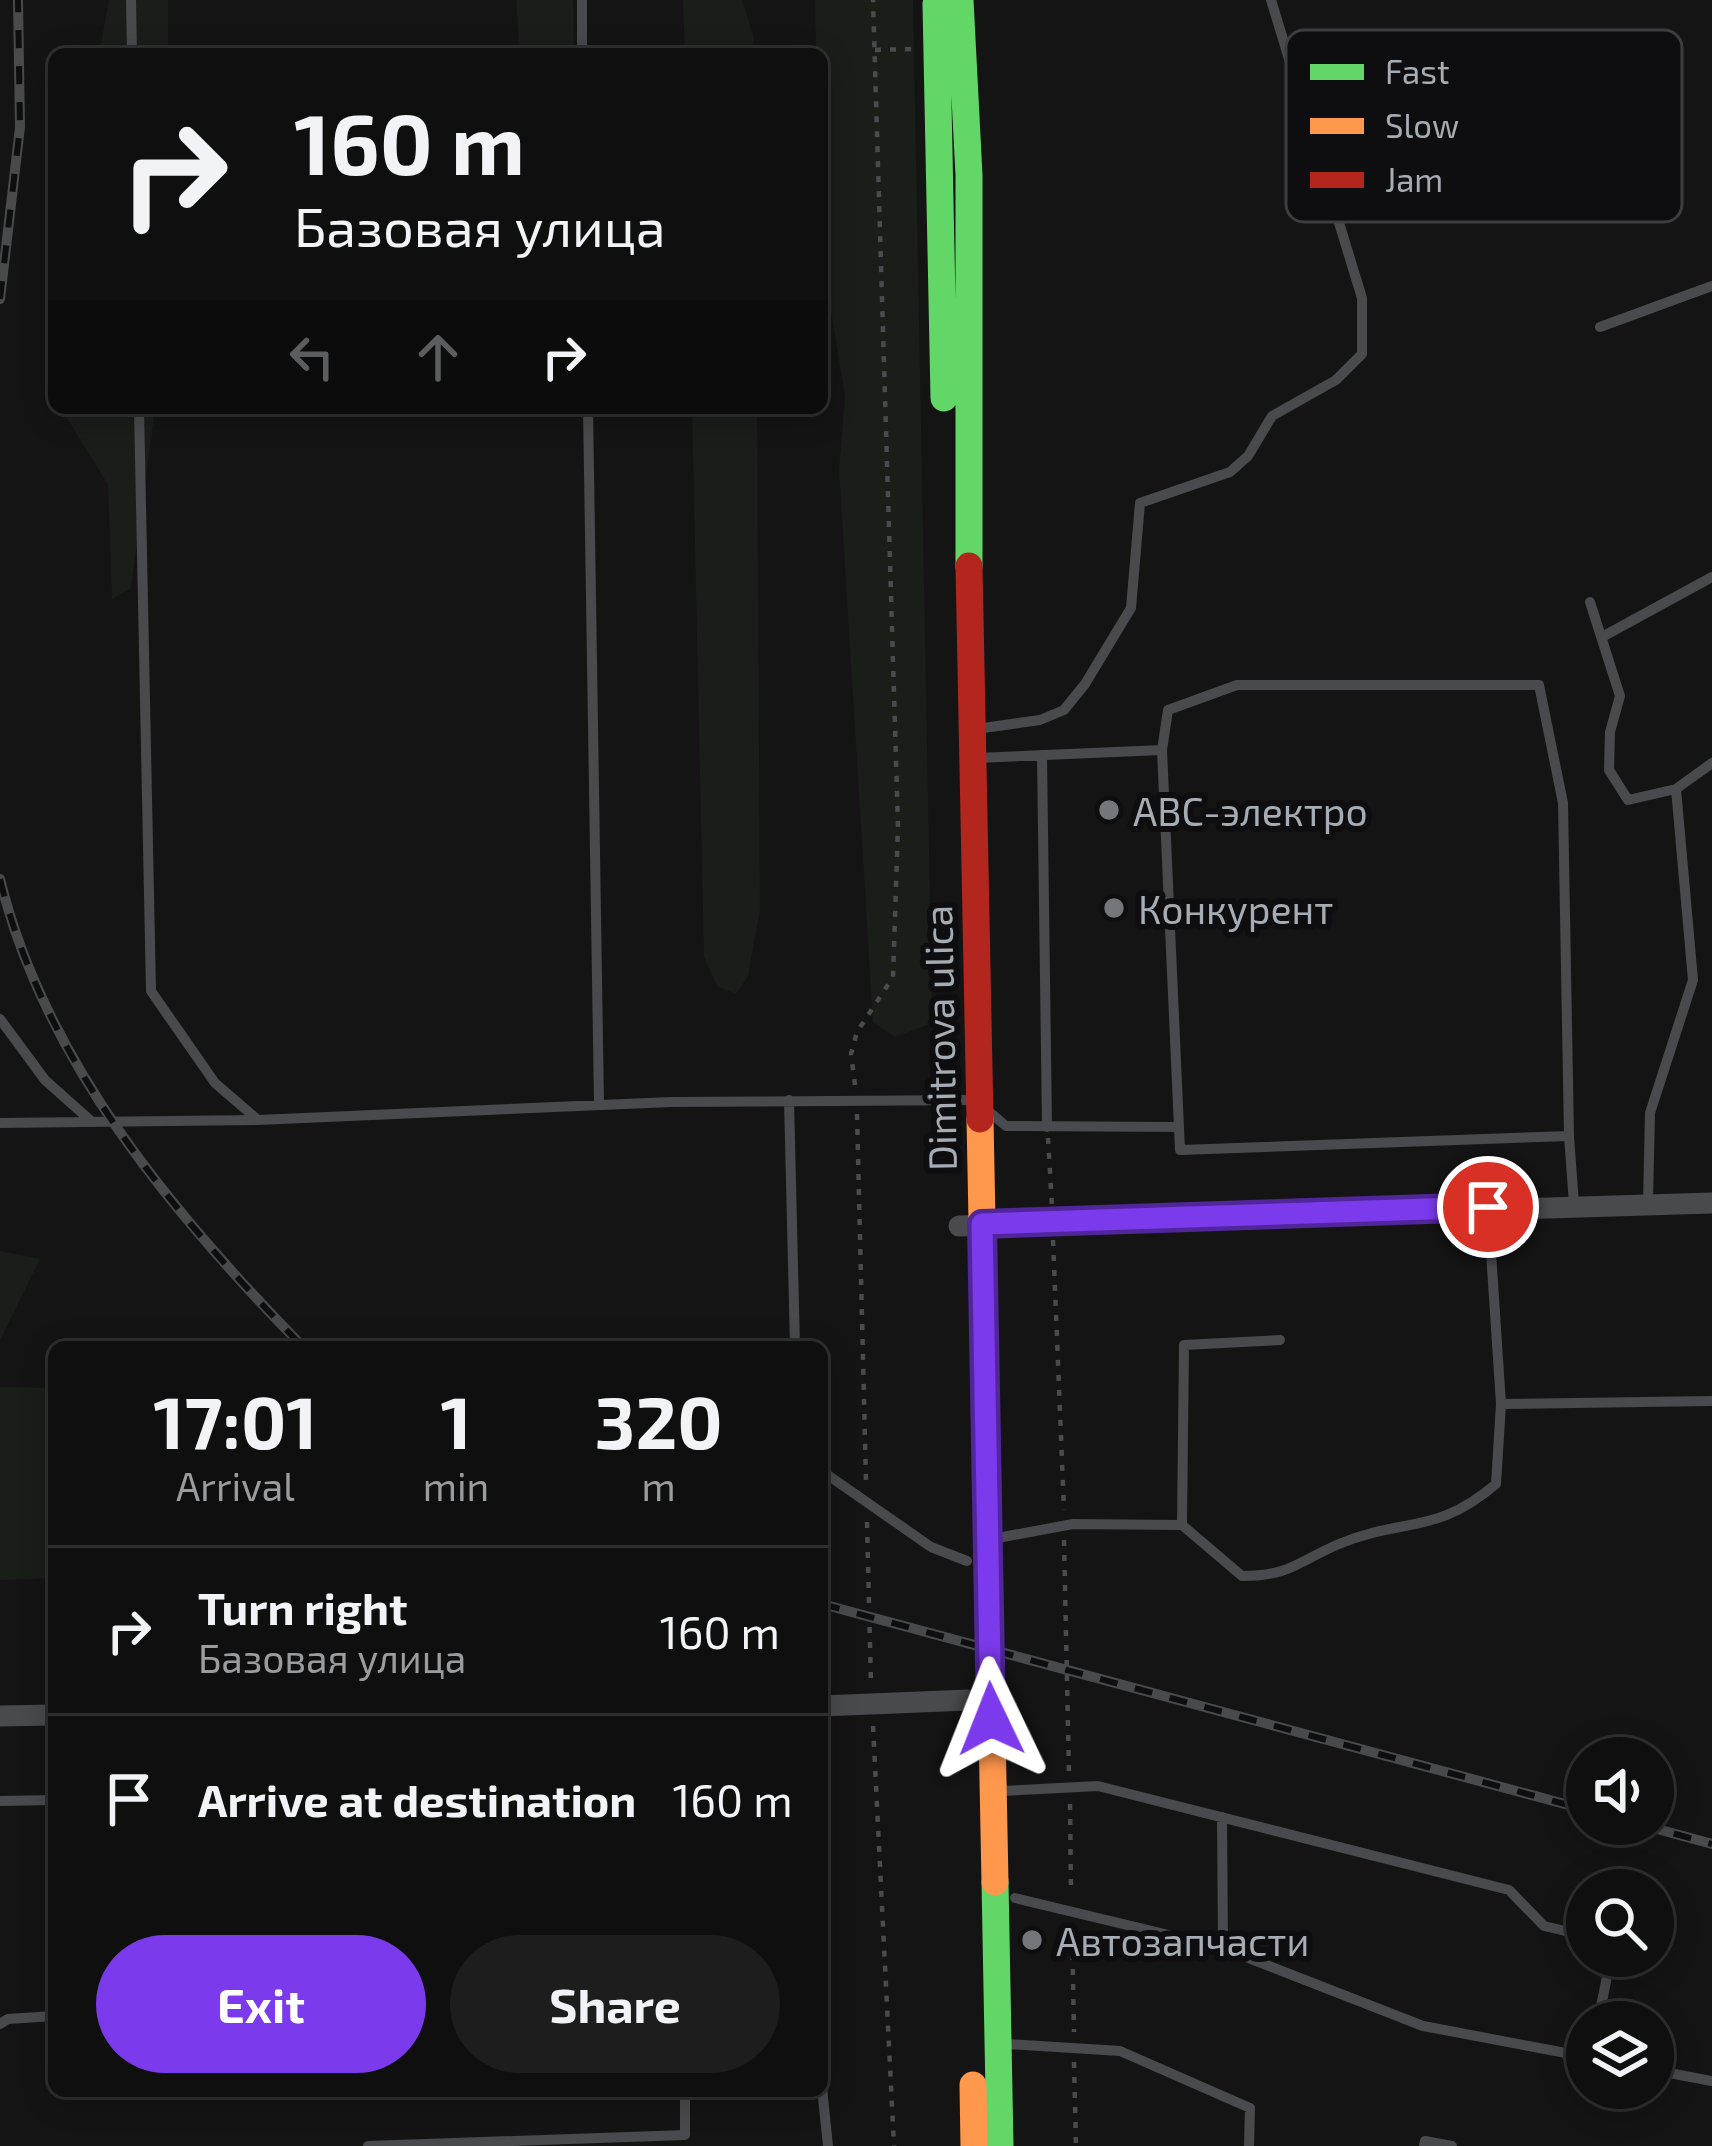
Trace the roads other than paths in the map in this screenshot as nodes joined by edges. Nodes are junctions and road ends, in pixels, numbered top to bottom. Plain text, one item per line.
1 (131, 0) edge
2 (582, 0) edge
3 (936, 0) edge
4 (960, 0) edge
5 (1271, 0) edge
6 (132, 48) edge
7 (582, 48) edge
8 (1286, 49) edge
9 (1339, 222) edge
10 (1712, 286) edge
11 (1600, 327) dead end
12 (139, 414) edge
13 (588, 414) edge
14 (1712, 577) edge
15 (1590, 602) dead end
16 (1602, 638) junction
17 (973, 730) junction
18 (1162, 750) junction
19 (1042, 755) junction
20 (974, 758) junction
21 (1712, 763) edge
22 (1676, 789) junction
23 (0, 1019) edge
24 (789, 1100) junction
25 (967, 1100) junction
26 (599, 1105) junction
27 (258, 1120) junction
28 (91, 1121) junction
29 (0, 1123) edge
30 (1047, 1126) junction
31 (1178, 1127) junction
32 (1570, 1136) junction
33 (1648, 1203) junction
34 (1712, 1203) edge
35 (1574, 1204) junction
36 (1488, 1207) junction
37 (970, 1225) junction
38 (1280, 1340) dead end
39 (795, 1341) edge
40 (1712, 1401) edge
41 (1501, 1403) junction
42 (828, 1476) edge
43 (1182, 1525) junction
44 (989, 1540) junction
45 (967, 1561) junction
46 (968, 1700) junction
47 (828, 1706) edge
48 (48, 1715) edge
49 (0, 1716) edge
50 (993, 1791) junction
51 (48, 1800) edge
52 (0, 1801) edge
53 (1222, 1817) junction
54 (1015, 1898) dead end
55 (1566, 1931) edge
56 (1222, 1948) junction
57 (48, 2016) edge
58 (0, 2024) edge
59 (996, 2043) junction
60 (1566, 2053) edge
61 (1674, 2074) edge
62 (1712, 2081) edge
63 (823, 2097) edge
64 (685, 2098) dead end
65 (606, 2142) edge
66 (368, 2146) edge
67 (828, 2146) edge
68 (974, 2146) edge
69 (1000, 2146) edge
70 (1250, 2146) edge
71 (1424, 2146) edge
72 (1452, 2146) edge

1 - 6 lane
2 - 7 lane
3 - 25 main road, Dimitrova ulica
4 - 17 main road, Dimitrova ulica
5 - 8 lane
9 - 17 lane
10 - 11 lane
12 - 27 lane
13 - 26 lane
14 - 16 lane
15 - 16 lane
16 - 22 lane
17 - 20 main road, Dimitrova ulica
18 - 19 lane
18 - 31 lane
18 - 32 lane
19 - 20 lane
19 - 30 lane
20 - 25 main road, Dimitrova ulica
21 - 22 lane
22 - 33 lane
23 - 28 lane
24 - 25 lane
24 - 26 lane
24 - 39 lane
25 - 30 lane
25 - 37 main road, Dimitrova ulica
26 - 27 lane
27 - 28 lane
28 - 29 lane
30 - 31 lane
31 - 32 lane
32 - 35 lane
33 - 34 street
33 - 35 street
35 - 36 street
36 - 37 street
36 - 41 lane
37 - 44 main road, Dimitrova ulica
37 - 45 main road, Dimitrova ulica
38 - 43 lane
40 - 41 lane
41 - 43 lane
42 - 45 lane
43 - 44 lane
44 - 50 main road, Dimitrova ulica
45 - 46 main road, Dimitrova ulica
46 - 47 street
46 - 68 main road, Dimitrova ulica
48 - 49 street
50 - 53 lane
50 - 59 main road, Dimitrova ulica
51 - 52 lane
53 - 55 lane
53 - 56 lane
54 - 56 lane
56 - 60 lane
57 - 58 lane
59 - 69 main road, Dimitrova ulica
59 - 70 lane
61 - 62 lane
63 - 67 lane
64 - 65 lane
65 - 66 lane
71 - 72 lane

